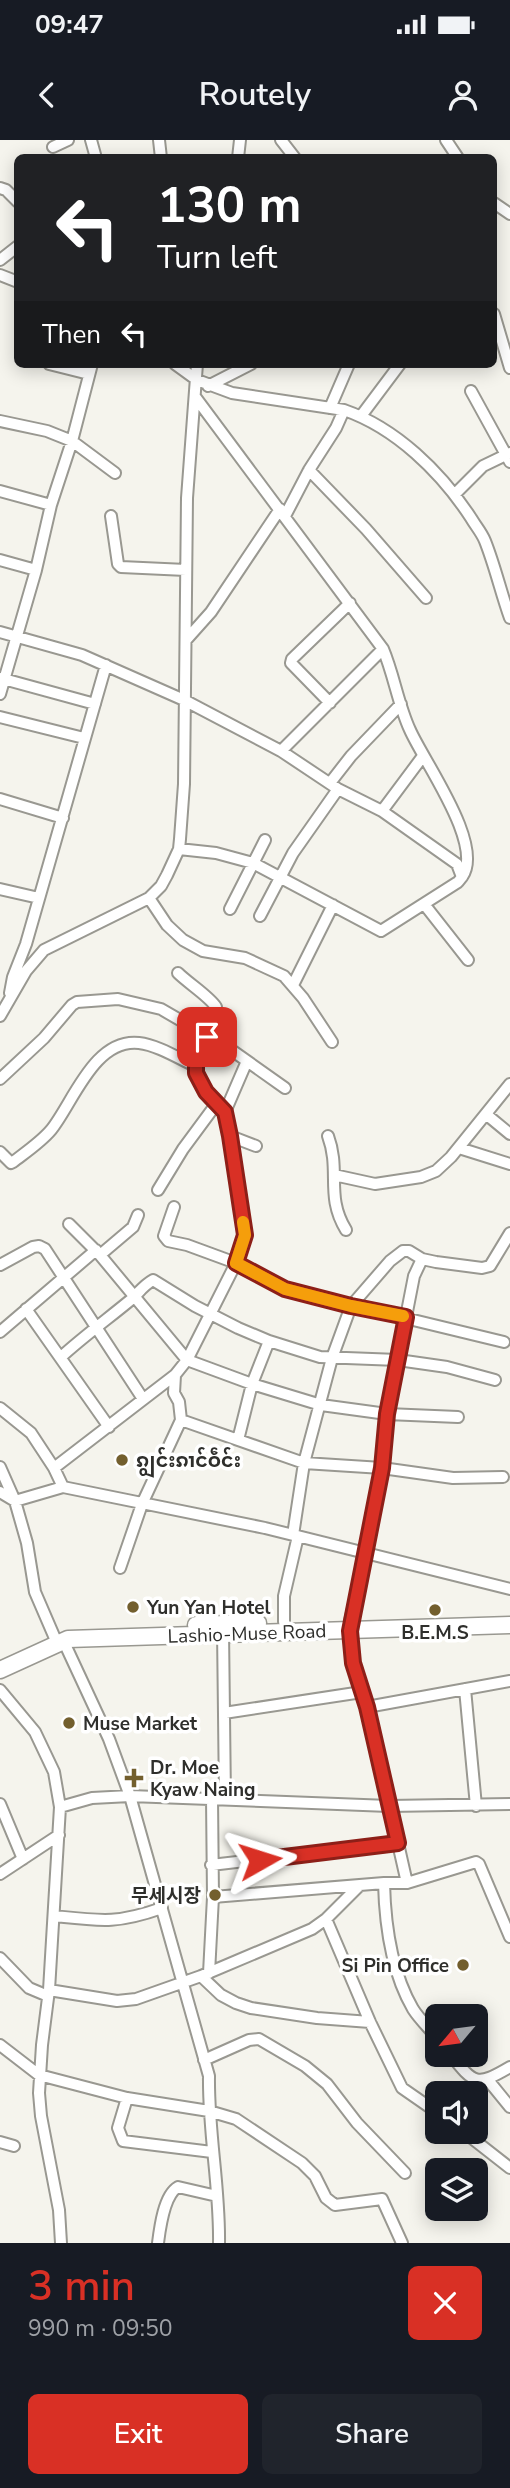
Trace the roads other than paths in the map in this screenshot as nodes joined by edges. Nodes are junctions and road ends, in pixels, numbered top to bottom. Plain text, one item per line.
1 (68, 140) edge
2 (281, 140) edge
3 (53, 147) dead end
4 (292, 154) edge
5 (0, 188) edge
6 (14, 198) edge
7 (14, 249) edge
8 (0, 260) edge
9 (497, 324) edge
10 (180, 368) edge
11 (197, 368) edge
12 (243, 368) edge
13 (347, 368) edge
14 (397, 368) edge
15 (510, 368) edge
16 (91, 369) edge
17 (197, 380) junction
18 (208, 386) junction
19 (471, 391) dead end
20 (196, 397) junction
21 (330, 408) junction
22 (344, 410) junction
23 (361, 416) junction
24 (0, 421) edge
25 (72, 441) junction
26 (509, 456) edge
27 (309, 470) junction
28 (115, 473) dead end
29 (0, 491) edge
30 (455, 494) junction
31 (51, 505) junction
32 (282, 512) junction
33 (111, 516) dead end
34 (0, 560) edge
35 (186, 569) junction
36 (36, 570) junction
37 (426, 598) dead end
38 (351, 603) junction
39 (510, 618) edge
40 (0, 632) edge
41 (16, 637) junction
42 (186, 640) junction
43 (383, 649) junction
44 (106, 665) junction
45 (2, 679) edge
46 (0, 694) edge
47 (184, 700) junction
48 (330, 703) junction
49 (96, 704) junction
50 (401, 704) junction
51 (0, 717) edge
52 (84, 738) junction
53 (281, 751) junction
54 (423, 756) junction
55 (334, 786) junction
56 (0, 799) edge
57 (382, 811) junction
58 (62, 818) junction
59 (265, 840) dead end
60 (179, 849) junction
61 (253, 863) junction
62 (280, 877) junction
63 (462, 877) junction
64 (0, 889) edge
65 (39, 898) junction
66 (149, 898) junction
67 (424, 904) junction
68 (333, 905) junction
69 (230, 909) dead end
70 (260, 916) dead end
71 (468, 960) dead end
72 (0, 972) edge
73 (178, 973) dead end
74 (13, 977) junction
75 (293, 985) junction
76 (9, 999) junction
77 (0, 1016) edge
78 (207, 1037) junction
79 (332, 1042) dead end
80 (247, 1061) junction
81 (195, 1066) junction
82 (0, 1079) edge
83 (509, 1086) edge
84 (285, 1088) dead end
85 (221, 1108) junction
86 (487, 1115) junction
87 (510, 1134) edge
88 (230, 1136) junction
89 (328, 1136) dead end
90 (256, 1146) dead end
91 (459, 1148) junction
92 (0, 1152) edge
93 (510, 1164) edge
94 (334, 1175) junction
95 (158, 1190) dead end
96 (174, 1208) dead end
97 (138, 1215) dead end
98 (69, 1224) dead end
99 (346, 1230) dead end
100 (508, 1241) edge
101 (98, 1252) junction
102 (422, 1259) junction
103 (236, 1263) junction
104 (0, 1265) edge
105 (64, 1277) junction
106 (135, 1296) junction
107 (351, 1306) junction
108 (26, 1309) junction
109 (210, 1313) junction
110 (406, 1317) junction
111 (95, 1326) junction
112 (0, 1332) edge
113 (269, 1341) junction
114 (503, 1342) dead end
115 (61, 1357) junction
116 (332, 1358) junction
117 (187, 1360) junction
118 (398, 1360) junction
119 (175, 1375) junction
120 (495, 1380) dead end
121 (252, 1384) junction
122 (144, 1399) junction
123 (321, 1405) junction
124 (0, 1408) edge
125 (387, 1414) junction
126 (458, 1417) dead end
127 (181, 1420) junction
128 (109, 1427) junction
129 (238, 1440) junction
130 (304, 1464) junction
131 (0, 1467) edge
132 (54, 1468) junction
133 (382, 1468) junction
134 (503, 1477) dead end
135 (63, 1487) junction
136 (0, 1492) edge
137 (15, 1500) junction
138 (142, 1504) junction
139 (295, 1536) junction
140 (366, 1553) junction
141 (120, 1568) dead end
142 (510, 1589) edge
143 (510, 1615) edge
144 (284, 1622) junction
145 (510, 1625) edge
146 (350, 1626) junction
147 (223, 1630) junction
148 (62, 1641) junction
149 (0, 1670) edge
150 (510, 1681) edge
151 (465, 1689) junction
152 (0, 1690) edge
153 (362, 1692) junction
154 (367, 1707) junction
155 (224, 1713) junction
156 (130, 1796) junction
157 (212, 1798) junction
158 (225, 1799) junction
159 (0, 1804) edge
160 (510, 1804) edge
161 (389, 1806) junction
162 (476, 1806) junction
163 (60, 1807) junction
164 (59, 1835) junction
165 (398, 1843) junction
166 (23, 1859) junction
167 (211, 1865) junction
168 (0, 1874) edge
169 (384, 1883) junction
170 (407, 1883) junction
171 (359, 1886) junction
172 (213, 1896) junction
173 (162, 1908) junction
174 (54, 1916) junction
175 (326, 1919) junction
176 (510, 1937) edge
177 (0, 1958) edge
178 (205, 1974) junction
179 (183, 1982) junction
180 (49, 1993) junction
181 (370, 2022) junction
182 (425, 2023) edge
183 (0, 2045) edge
184 (204, 2060) junction
185 (462, 2067) edge
186 (510, 2067) edge
187 (40, 2075) junction
188 (488, 2080) junction
189 (127, 2098) junction
190 (425, 2104) edge
191 (510, 2107) edge
192 (209, 2110) junction
193 (0, 2142) edge
194 (479, 2144) edge
195 (14, 2147) dead end
196 (212, 2152) junction
197 (510, 2168) edge
198 (405, 2173) dead end
199 (216, 2196) junction
200 (61, 2243) edge
201 (158, 2243) edge
202 (219, 2243) edge
203 (402, 2243) edge

1 - 3 street
2 - 4 street
5 - 6 street
7 - 8 street
9 - 15 street
10 - 17 street
11 - 17 street
12 - 18 street
13 - 21 street
14 - 23 street
16 - 25 street
17 - 18 street
17 - 20 street
18 - 21 street
19 - 26 street
20 - 32 street
20 - 35 street
21 - 22 street
22 - 23 street
22 - 27 street
23 - 30 street
24 - 25 street
25 - 28 street
25 - 31 street
26 - 30 street
27 - 32 street
27 - 37 street
29 - 31 street
30 - 39 street
31 - 36 street
32 - 38 street
32 - 42 street
33 - 35 street
34 - 36 street
35 - 42 street
36 - 41 street
38 - 43 street
38 - 48 street
40 - 41 street
41 - 44 street
41 - 45 street
42 - 47 street
43 - 48 street
43 - 50 street
44 - 47 street
44 - 49 street
45 - 46 street
45 - 49 street
47 - 53 street
47 - 60 street
48 - 53 street
49 - 52 street
50 - 54 street
50 - 55 street
51 - 52 street
52 - 58 street
53 - 55 street
54 - 57 street
54 - 63 street
55 - 57 street
55 - 62 street
56 - 58 street
57 - 63 street
58 - 65 street
59 - 61 street
60 - 61 street
60 - 66 street
61 - 62 street
61 - 69 street
62 - 68 street
62 - 70 street
63 - 67 street
64 - 65 street
65 - 74 street
66 - 75 street
66 - 76 street
67 - 68 street
67 - 71 street
68 - 75 street
72 - 74 street
73 - 78 street
74 - 76 street
75 - 79 street
76 - 77 street
78 - 80 street
78 - 81 street
78 - 82 street
80 - 84 street
80 - 85 street
81 - 85 street
81 - 92 street
83 - 86 street
85 - 88 street
85 - 95 street
86 - 87 street
86 - 91 street
88 - 90 street
88 - 103 street
89 - 94 street
91 - 93 street
91 - 94 street
94 - 99 street
96 - 103 street
97 - 101 street
98 - 101 street
100 - 102 street
101 - 105 street
101 - 106 street
102 - 107 street
102 - 110 street
103 - 107 street
103 - 109 street
104 - 105 street
105 - 108 street
105 - 111 street
106 - 109 street
106 - 111 street
106 - 117 street
107 - 110 street
107 - 116 street
108 - 112 street
108 - 115 street
109 - 113 street
109 - 117 street
110 - 114 street
110 - 118 street
111 - 115 street
111 - 122 street
113 - 116 street
113 - 121 street
115 - 128 street
116 - 118 street
116 - 123 street
117 - 119 street
117 - 121 street
118 - 120 street
118 - 125 street
119 - 122 street
119 - 127 street
121 - 123 street
121 - 129 street
122 - 128 street
123 - 125 street
123 - 130 street
124 - 132 street
125 - 126 street
125 - 133 street
127 - 129 street
127 - 138 street
128 - 132 street
129 - 130 street
130 - 133 street
130 - 139 street
131 - 137 street
132 - 135 street
133 - 134 street
133 - 140 street
135 - 137 street
135 - 138 street
136 - 137 street
137 - 148 street
138 - 139 street
138 - 141 street
139 - 140 street
139 - 144 street
140 - 142 street
140 - 146 street
143 - 146 highway, Lashio-Muse Road
144 - 146 highway, Lashio-Muse Road
144 - 147 highway, Lashio-Muse Road
145 - 146 highway, Lashio-Muse Road
146 - 147 highway, Lashio-Muse Road
146 - 153 street
147 - 148 highway, Lashio-Muse Road
147 - 155 street
148 - 149 highway, Lashio-Muse Road
148 - 156 street
150 - 151 street
151 - 154 street
151 - 162 street
152 - 163 street
153 - 154 street
153 - 155 street
154 - 161 street
155 - 158 street
156 - 157 street
156 - 163 street
156 - 173 street
157 - 158 street
157 - 167 street
158 - 161 street
159 - 166 street
160 - 162 street
161 - 162 street
161 - 165 street
163 - 164 street
164 - 166 street
164 - 174 street
165 - 167 street
165 - 170 street
166 - 168 street
167 - 172 street
169 - 170 street
169 - 171 street
169 - 182 street
170 - 176 street
171 - 172 street
171 - 175 street
172 - 178 street
173 - 174 street
173 - 179 street
174 - 180 street
175 - 178 street
175 - 181 street
177 - 180 street
178 - 179 street
178 - 181 street
179 - 180 street
179 - 184 street
180 - 187 street
181 - 190 street
183 - 187 street
184 - 192 street
184 - 198 street
185 - 188 street
186 - 188 street
187 - 189 street
187 - 200 street
188 - 191 street
189 - 192 street
189 - 196 street
192 - 196 street
192 - 203 street
193 - 195 street
194 - 197 street
196 - 199 street
199 - 201 street
199 - 202 street

